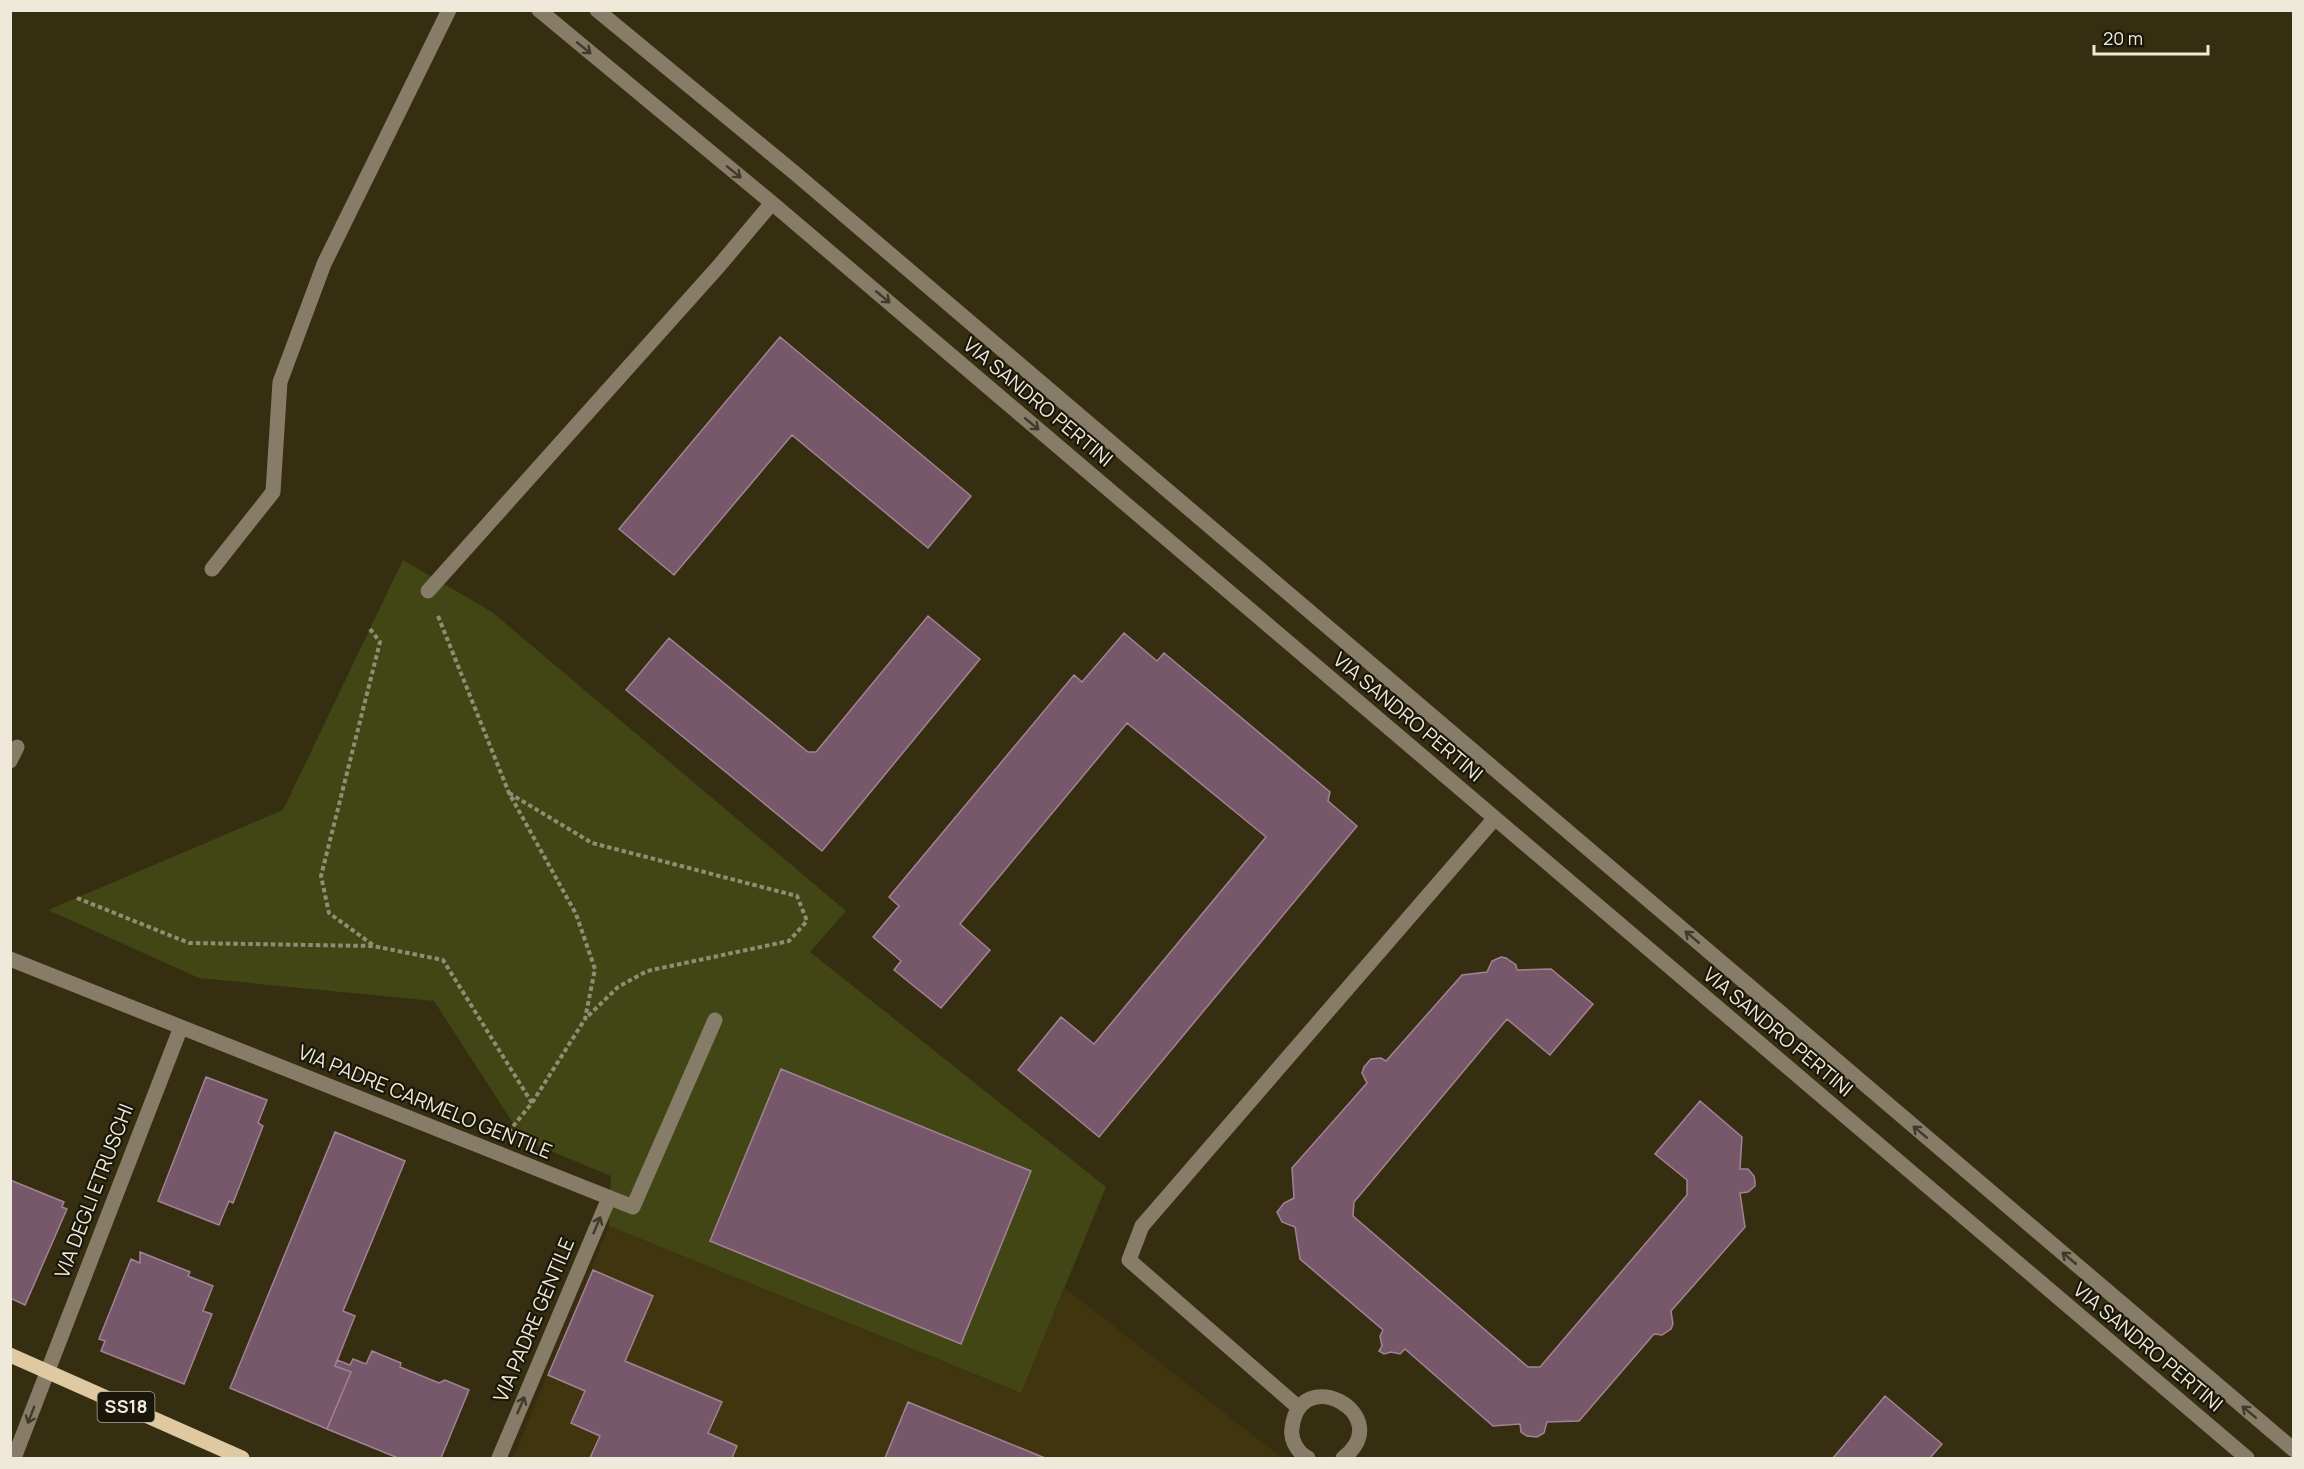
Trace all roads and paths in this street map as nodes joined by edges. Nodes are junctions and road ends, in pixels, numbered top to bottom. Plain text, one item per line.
1 (448, 10) edge
2 (538, 10) edge
3 (597, 10) edge
4 (772, 203) junction
5 (212, 569) dead end
6 (428, 591) joint
7 (370, 629) dead end
8 (17, 747) dead end
9 (10, 761) edge
10 (509, 793) junction
11 (1495, 818) junction
12 (77, 898) dead end
13 (373, 945) junction
14 (10, 959) edge
15 (585, 1019) junction
16 (714, 1020) dead end
17 (181, 1027) junction
18 (532, 1103) junction
19 (492, 1151) junction
20 (609, 1197) junction
21 (10, 1355) edge
22 (48, 1371) junction
23 (1299, 1408) junction
24 (2294, 1450) edge
25 (14, 1458) edge
26 (242, 1458) edge
27 (499, 1458) edge
28 (1308, 1458) edge
29 (1343, 1458) edge
30 (2247, 1458) edge

1 - 5 street
2 -> 4 street, VIA SANDRO PERTINI
24 -> 3 street, VIA SANDRO PERTINI
4 - 6 street
4 -> 11 street, VIA SANDRO PERTINI
6 - 10 path
7 - 13 path
8 - 9 street
10 - 15 path
10 - 15 path
11 - 23 street
11 - 30 street, VIA SANDRO PERTINI
12 - 13 path
13 - 18 path
14 - 17 street, VIA PADRE CARMELO GENTILE
15 - 18 path
16 - 20 street, VIA PADRE CARMELO GENTILE
17 - 19 street, VIA PADRE CARMELO GENTILE
17 - 22 street, VIA DEGLI ETRUSCHI
18 - 19 path
19 - 20 street, VIA PADRE CARMELO GENTILE
27 -> 20 street, VIA PADRE GENTILE
21 - 22 main road, SS18
22 -> 25 street, VIA DEGLI ETRUSCHI
22 - 26 main road, SS18
23 - 28 street
23 - 29 street

